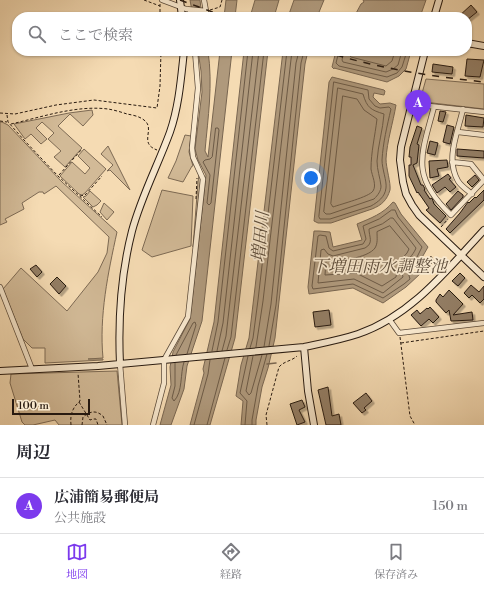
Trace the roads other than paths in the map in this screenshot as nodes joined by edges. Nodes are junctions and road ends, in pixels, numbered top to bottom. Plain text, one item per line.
1 (161, 0) edge
2 (180, 0) edge
3 (204, 0) edge
4 (439, 0) edge
5 (181, 8) junction
6 (190, 10) joint
7 (181, 12) edge
8 (435, 12) edge
9 (472, 44) edge
10 (484, 46) edge
11 (183, 56) edge
12 (195, 56) edge
13 (424, 56) edge
14 (411, 104) junction
15 (434, 107) junction
16 (463, 110) junction
17 (484, 112) edge
18 (458, 132) junction
19 (484, 135) edge
20 (452, 162) junction
21 (484, 180) edge
22 (472, 194) junction
23 (484, 230) edge
24 (461, 255) junction
25 (484, 277) edge
26 (0, 287) edge
27 (389, 319) junction
28 (484, 323) edge
29 (304, 347) junction
30 (166, 360) junction
31 (120, 364) junction
32 (32, 369) junction
33 (0, 371) edge
34 (125, 425) edge
35 (153, 425) edge
36 (314, 425) edge

1 - 5 street
2 - 5 street
3 - 6 street
4 - 8 street
5 - 6 street
5 - 7 street
9 - 10 street
11 - 31 street
12 - 30 street
13 - 14 street
14 - 15 street
14 - 24 street
15 - 16 street
15 - 22 street
16 - 17 street
16 - 18 street
18 - 19 street
18 - 20 street
20 - 21 street
20 - 22 street
21 - 22 street
23 - 24 street
24 - 25 street
24 - 27 street
26 - 32 street
27 - 28 street
27 - 29 street
29 - 30 street
29 - 36 street
30 - 31 street
30 - 35 street
31 - 32 street
31 - 34 street
32 - 33 street

